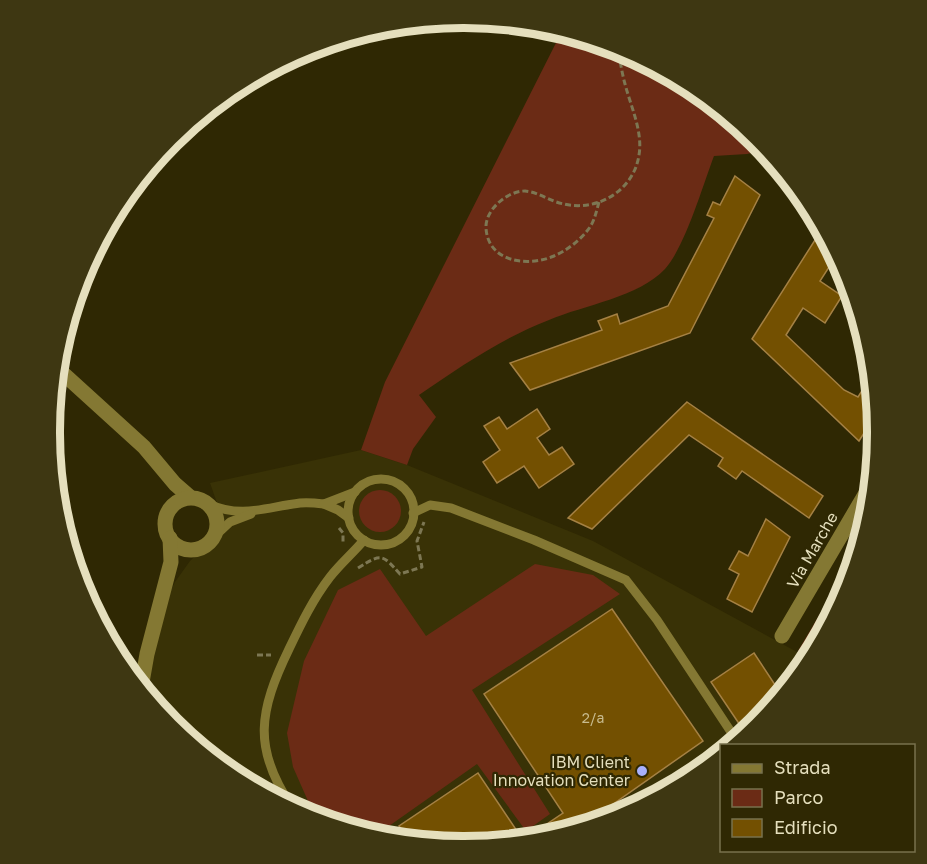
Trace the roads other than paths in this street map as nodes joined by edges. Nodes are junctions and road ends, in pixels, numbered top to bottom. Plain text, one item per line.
1 (64, 374) edge
2 (167, 474) junction
3 (355, 492) junction
4 (190, 497) junction
5 (861, 502) edge
6 (209, 504) junction
7 (324, 504) junction
8 (173, 505) junction
9 (256, 512) junction
10 (413, 513) junction
11 (349, 518) junction
12 (214, 536) junction
13 (170, 538) junction
14 (364, 540) junction
15 (194, 550) junction
16 (164, 590) junction
17 (782, 636) dead end
18 (143, 678) edge
19 (732, 733) edge
20 (282, 792) edge

1 - 2 street
2 - 4 street
2 - 8 street
3 - 7 lane
3 - 10 lane
3 - 11 lane
4 - 6 street
4 - 8 street
5 - 17 street, Via Marche
6 - 9 lane
6 - 12 street
7 - 9 lane
7 - 11 lane
8 - 13 street
9 - 12 lane
10 - 14 lane
10 - 19 lane
11 - 14 lane
12 - 15 street
13 - 15 street
13 - 16 street
14 - 20 lane
15 - 16 street
16 - 18 street

